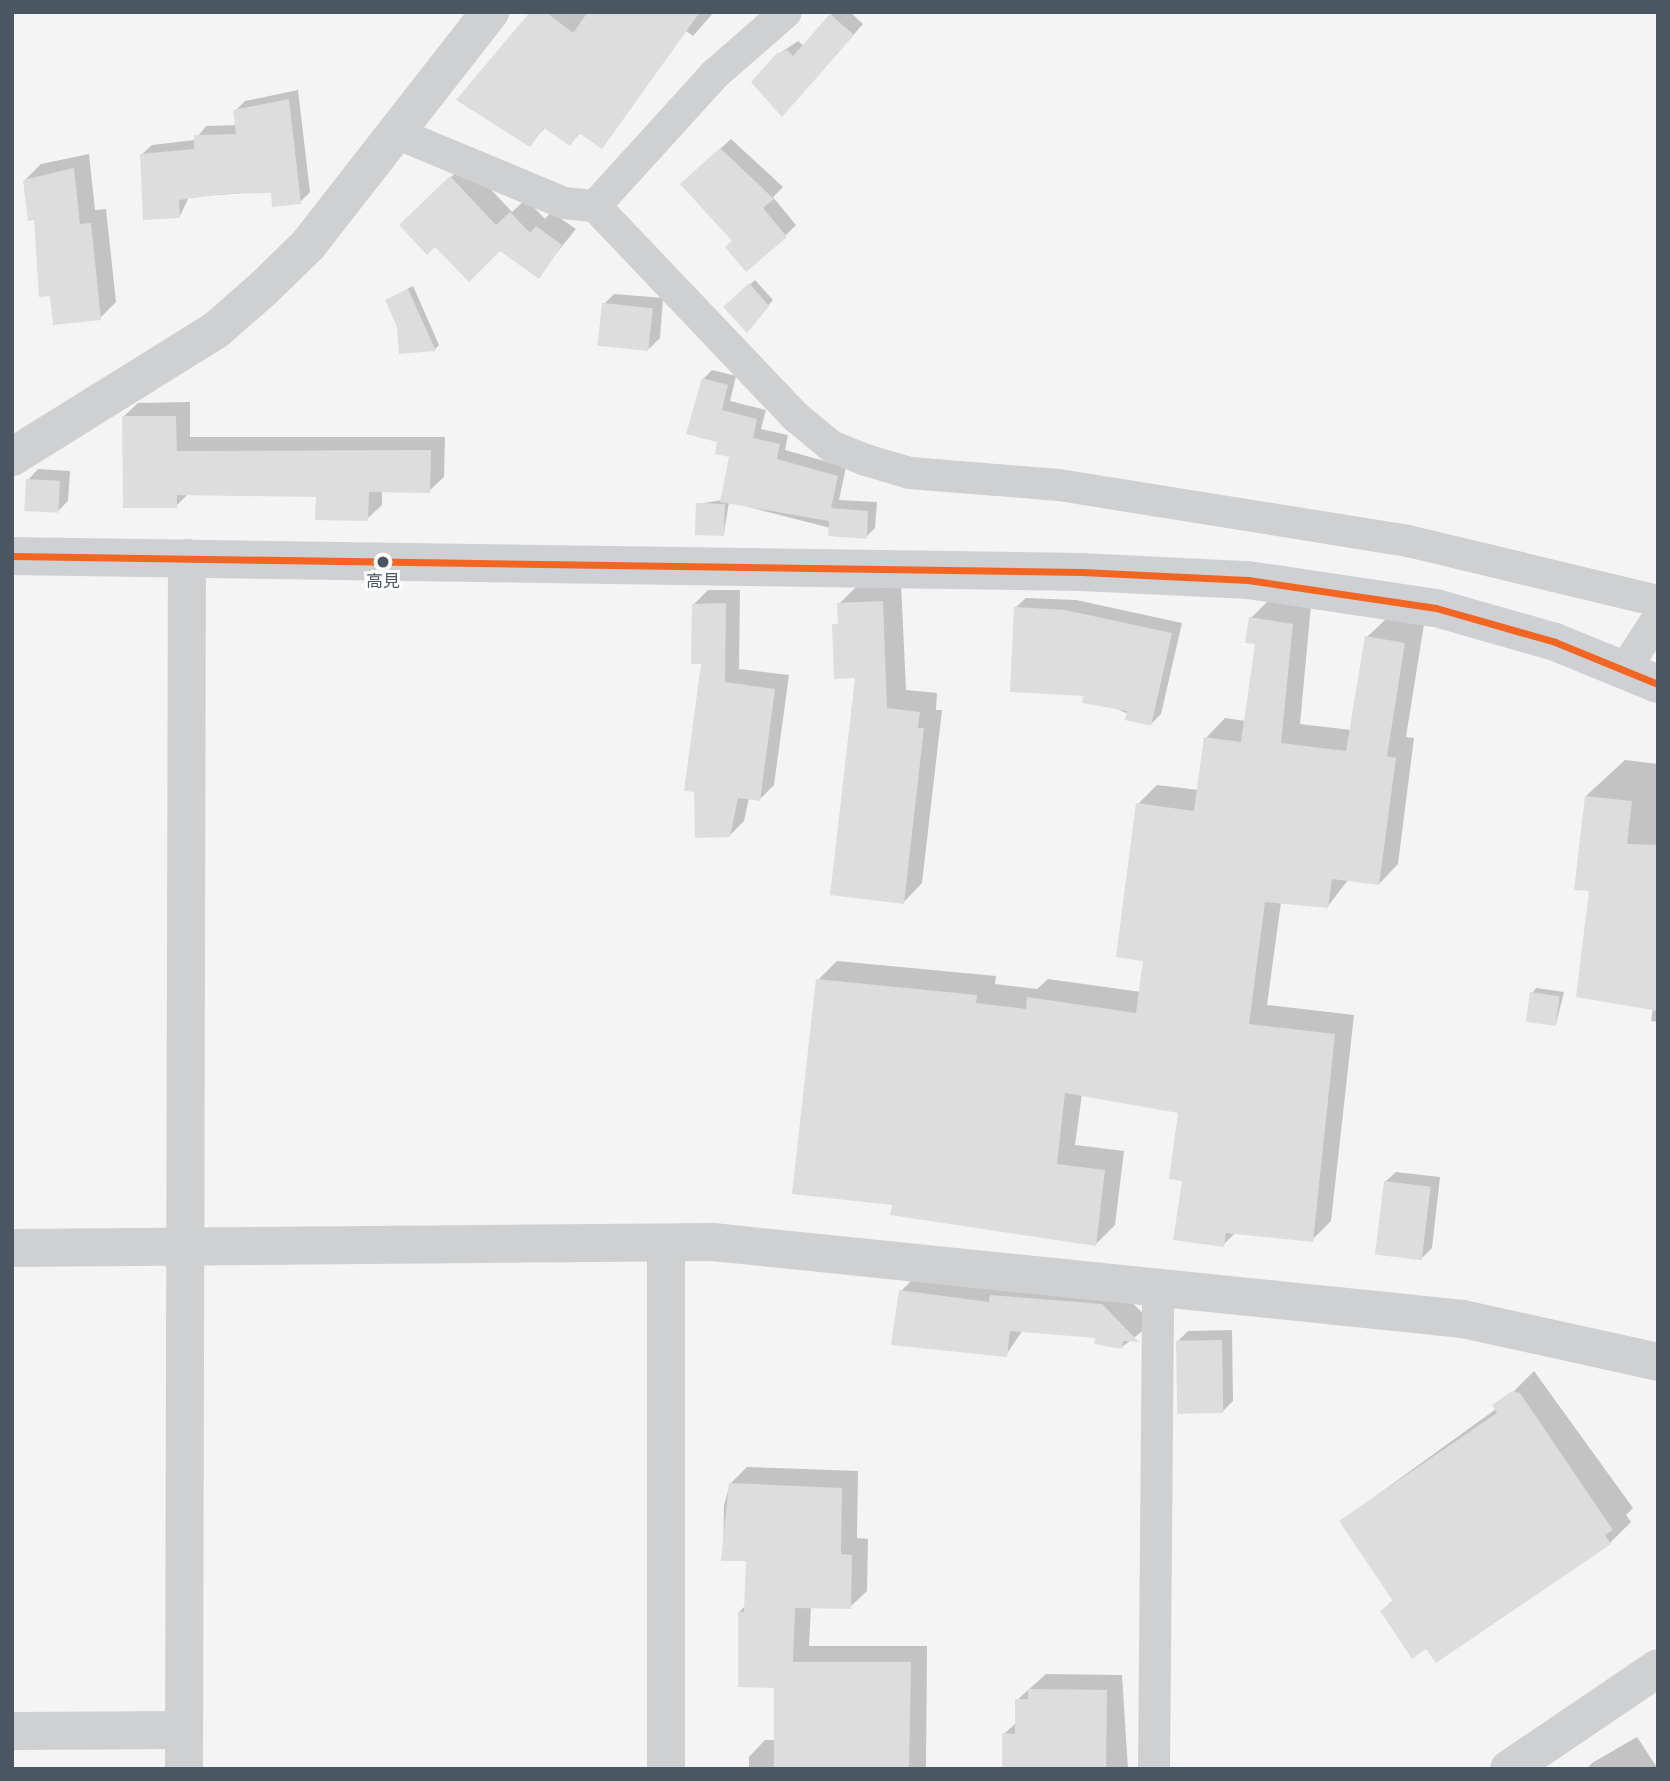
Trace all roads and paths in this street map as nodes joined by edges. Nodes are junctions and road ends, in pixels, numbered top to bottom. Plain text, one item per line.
1 (490, 12) edge
2 (786, 12) edge
3 (396, 133) junction
4 (595, 206) junction
5 (12, 457) edge
6 (12, 556) edge
7 (187, 558) junction
8 (1658, 601) edge
9 (1658, 618) edge
10 (1641, 677) edge
11 (666, 1244) junction
12 (185, 1246) junction
13 (12, 1248) edge
14 (1158, 1285) junction
15 (1658, 1362) edge
16 (1658, 1668) edge
17 (184, 1730) junction
18 (12, 1731) edge
19 (184, 1769) edge
20 (666, 1769) edge
21 (1154, 1769) edge
22 (1509, 1769) edge

1 - 3 street
2 - 4 street
3 - 4 street
3 - 5 street
4 - 8 street
6 - 7 main road
7 - 10 main road
7 - 12 street
9 - 10 street
11 - 12 street
11 - 14 street
11 - 20 street
12 - 13 street
12 - 17 street
14 - 15 street
14 - 21 street
16 - 22 street
17 - 18 street
17 - 19 street

